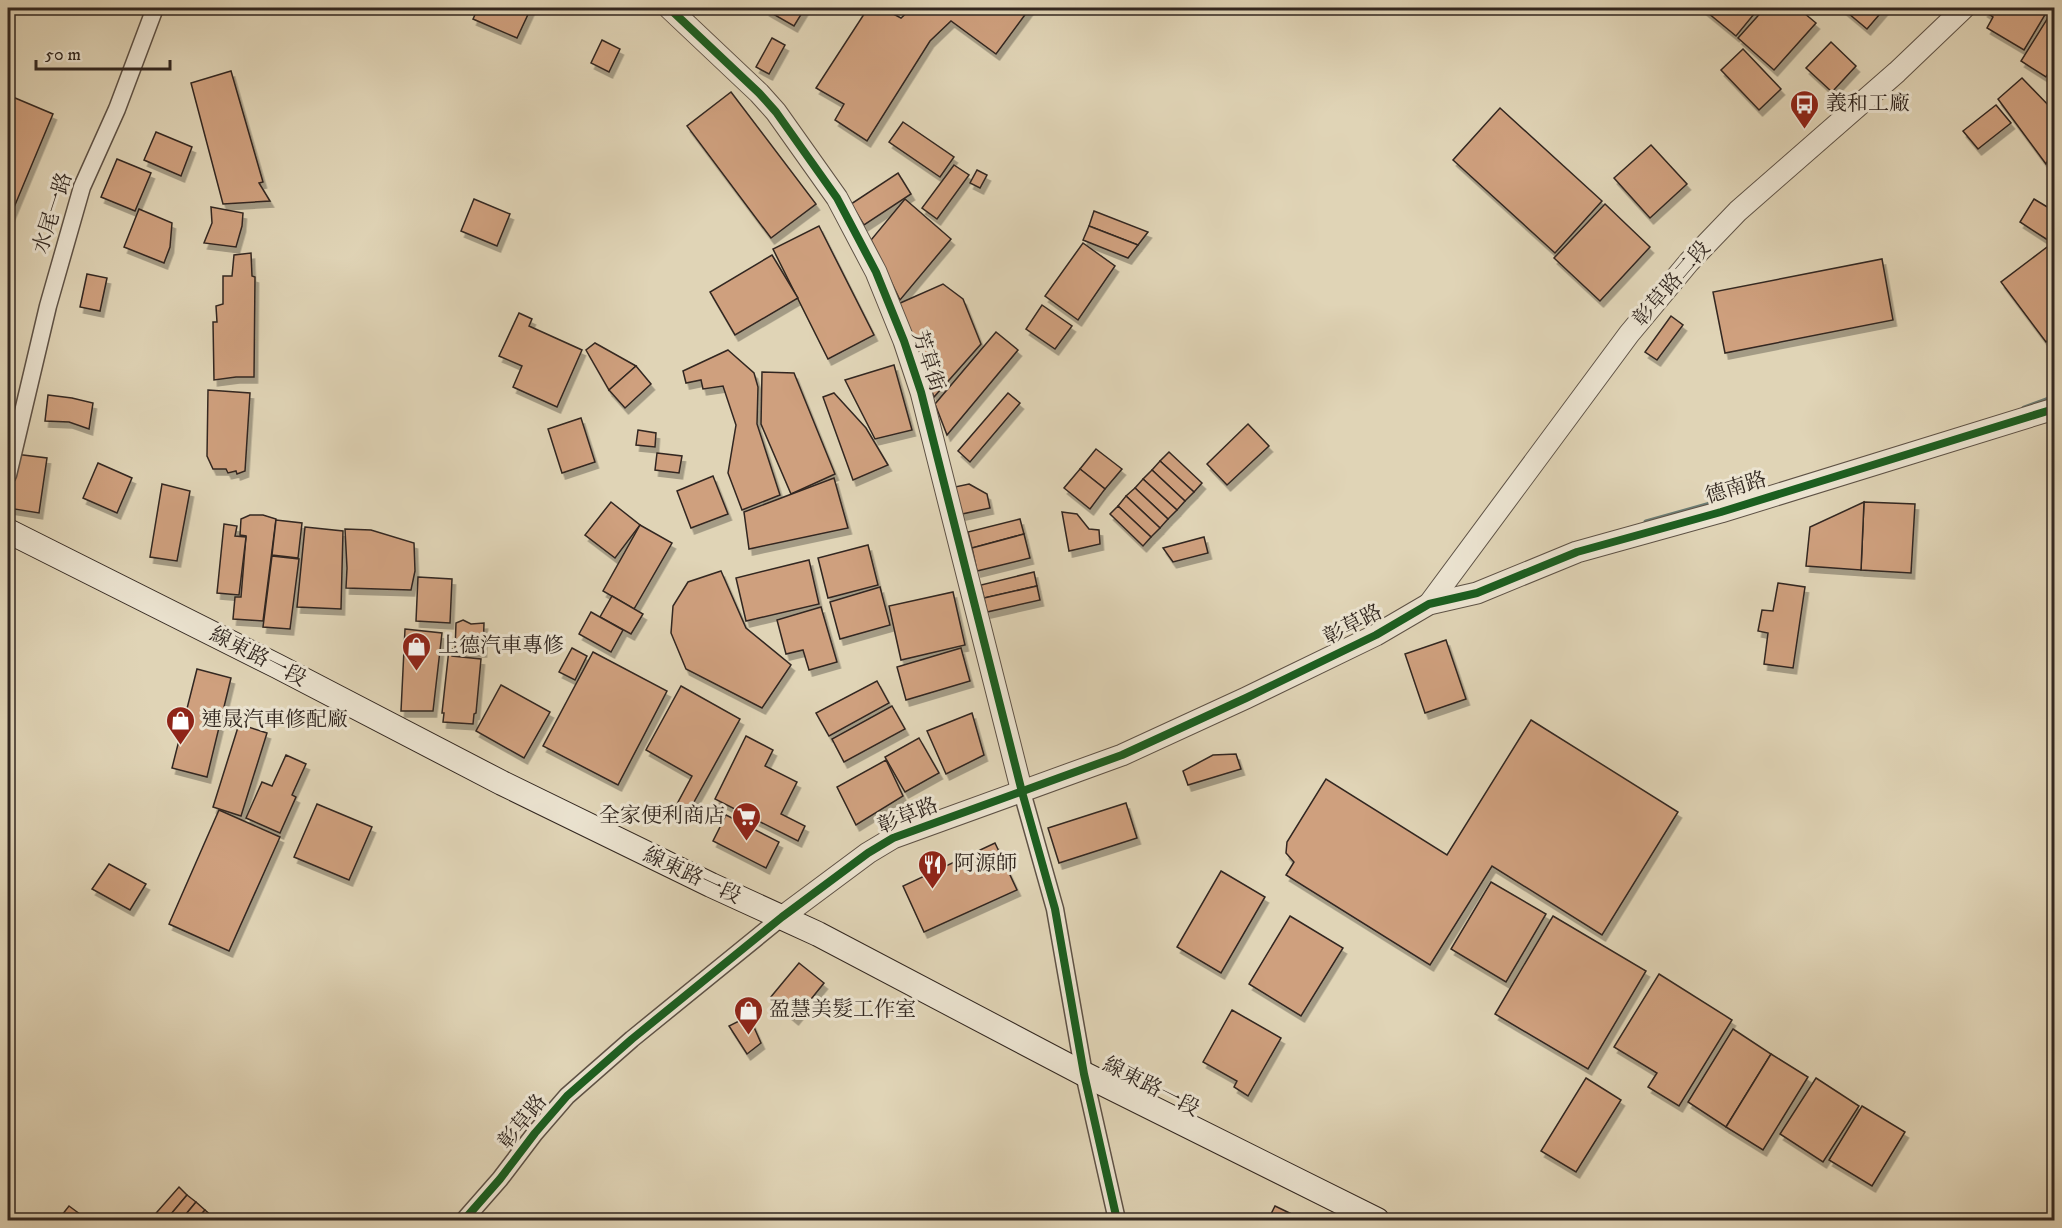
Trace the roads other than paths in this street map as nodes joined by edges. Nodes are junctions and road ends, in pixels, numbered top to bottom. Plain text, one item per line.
1 (155, 8) edge
2 (669, 8) edge
3 (1964, 8) edge
4 (2055, 409) edge
5 (8, 475) edge
6 (8, 531) edge
7 (1429, 604) junction
8 (1022, 792) junction
9 (782, 918) junction
10 (1084, 1074) junction
11 (464, 1221) edge
12 (1117, 1221) edge
13 (1377, 1221) edge

1 - 5 street, 水尾一路
2 - 8 street, 芳草街
3 - 7 street, 彰草路二段
4 - 7 street, 德南路
6 - 9 main road, 線東路一段
7 - 8 street, 彰草路
8 - 9 street, 彰草路
8 - 10 street
9 - 10 main road, 線東路一段
9 - 11 street, 彰草路
10 - 12 street
10 - 13 main road, 線東路一段

